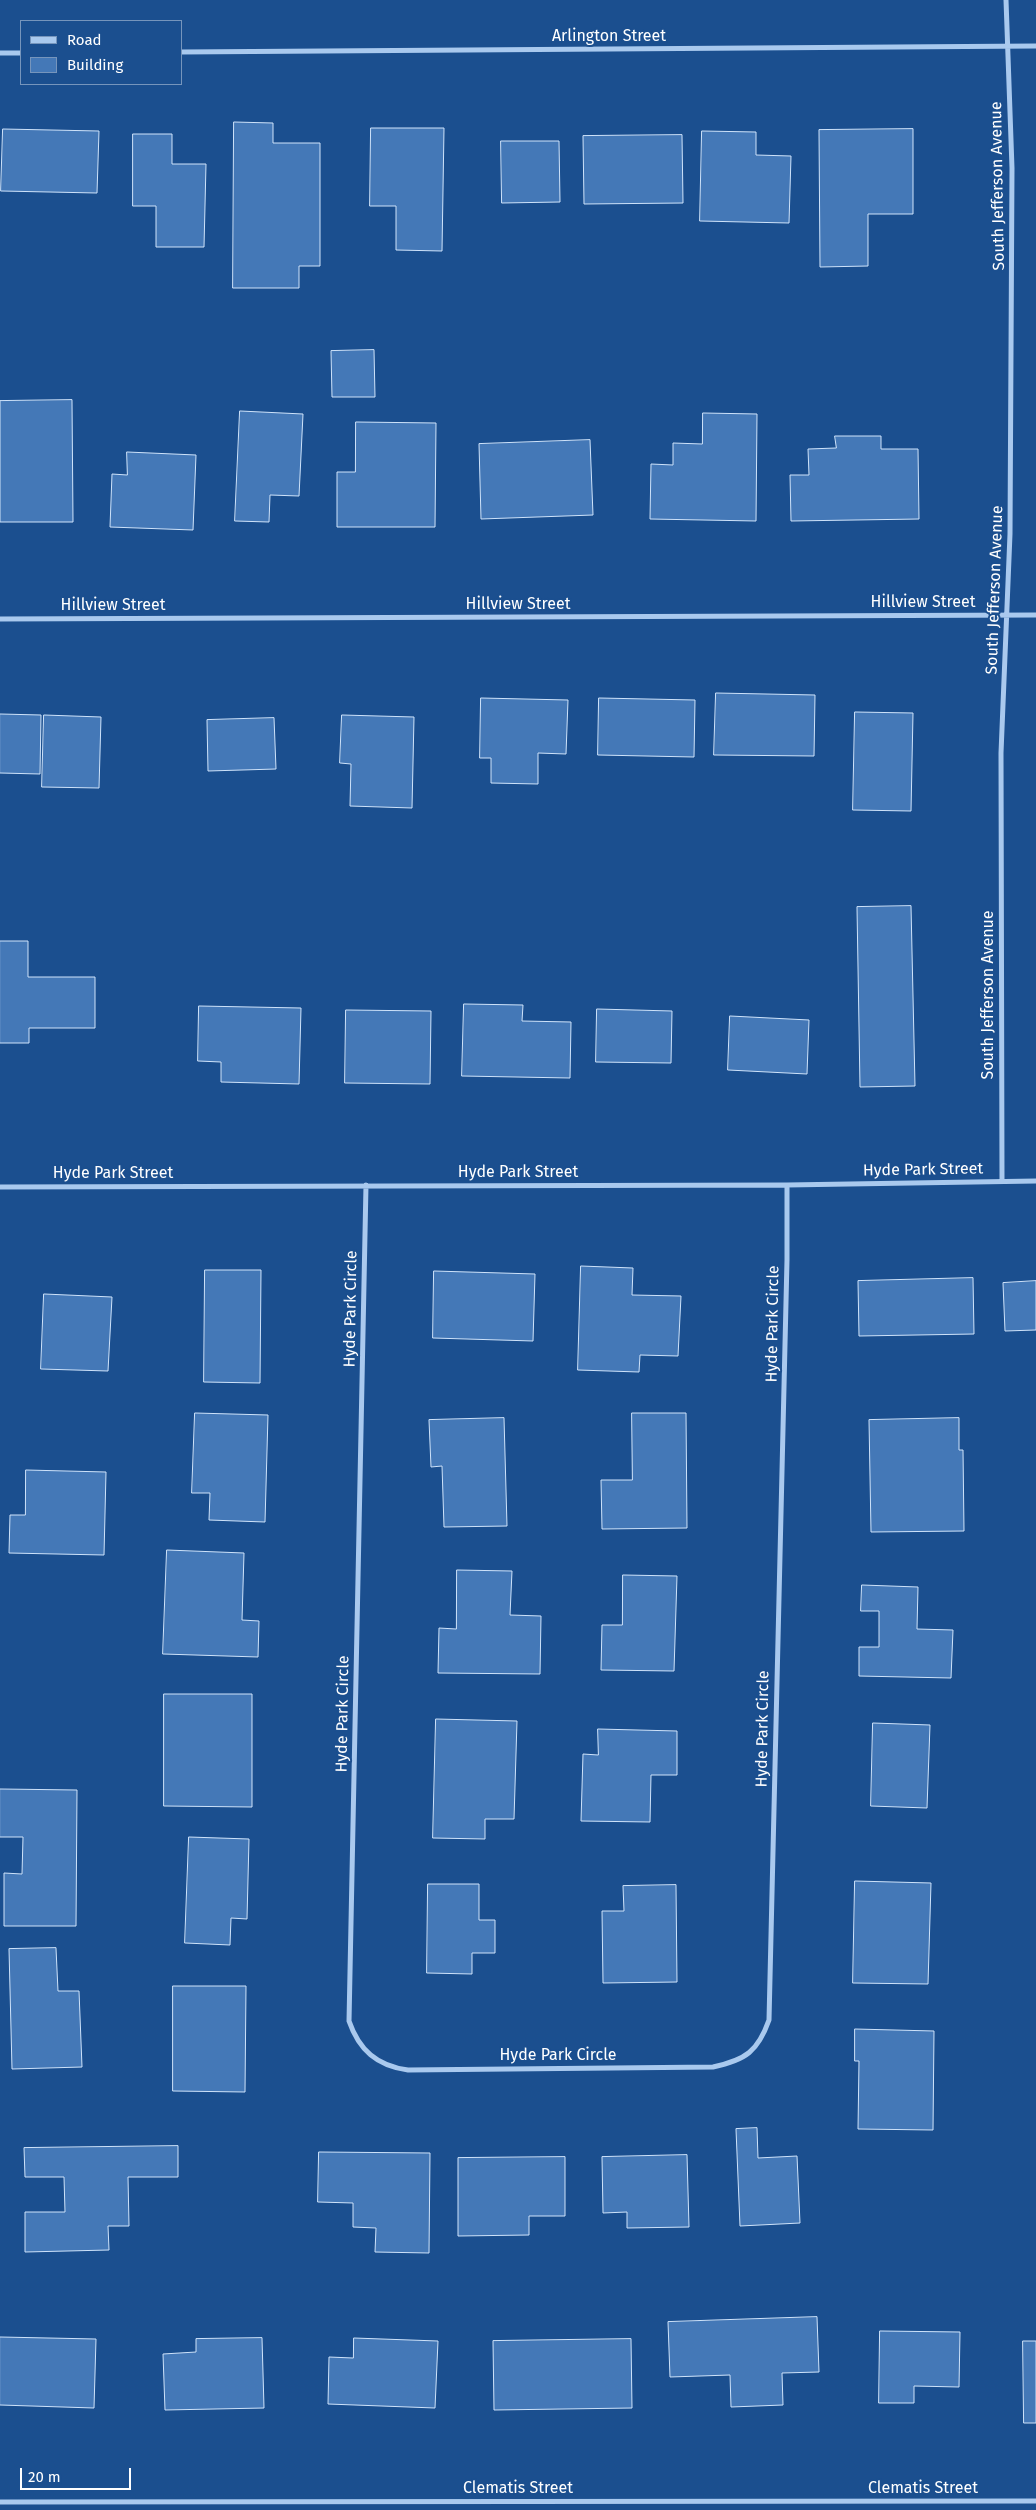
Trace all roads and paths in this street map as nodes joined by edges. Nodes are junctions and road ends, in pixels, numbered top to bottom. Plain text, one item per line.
1 (1006, 0) edge
2 (1036, 46) edge
3 (1007, 47) junction
4 (182, 52) edge
5 (0, 53) edge
6 (20, 53) edge
7 (1007, 615) junction
8 (1036, 615) edge
9 (0, 619) edge
10 (1002, 1181) junction
11 (1036, 1181) edge
12 (366, 1185) junction
13 (787, 1185) junction
14 (0, 1187) edge
15 (1036, 2501) edge
16 (0, 2502) edge

1 - 3 street, South Jefferson Avenue
2 - 3 street, Arlington Street
3 - 4 street, Arlington Street
3 - 7 street, South Jefferson Avenue
5 - 6 street
7 - 8 street, Hillview Street
7 - 9 street, Hillview Street
7 - 10 street, South Jefferson Avenue
10 - 11 street, Hyde Park Street
10 - 13 street, Hyde Park Street
12 - 13 street, Hyde Park Street
12 - 13 street, Hyde Park Circle
12 - 14 street, Hyde Park Street
15 - 16 street, Clematis Street

